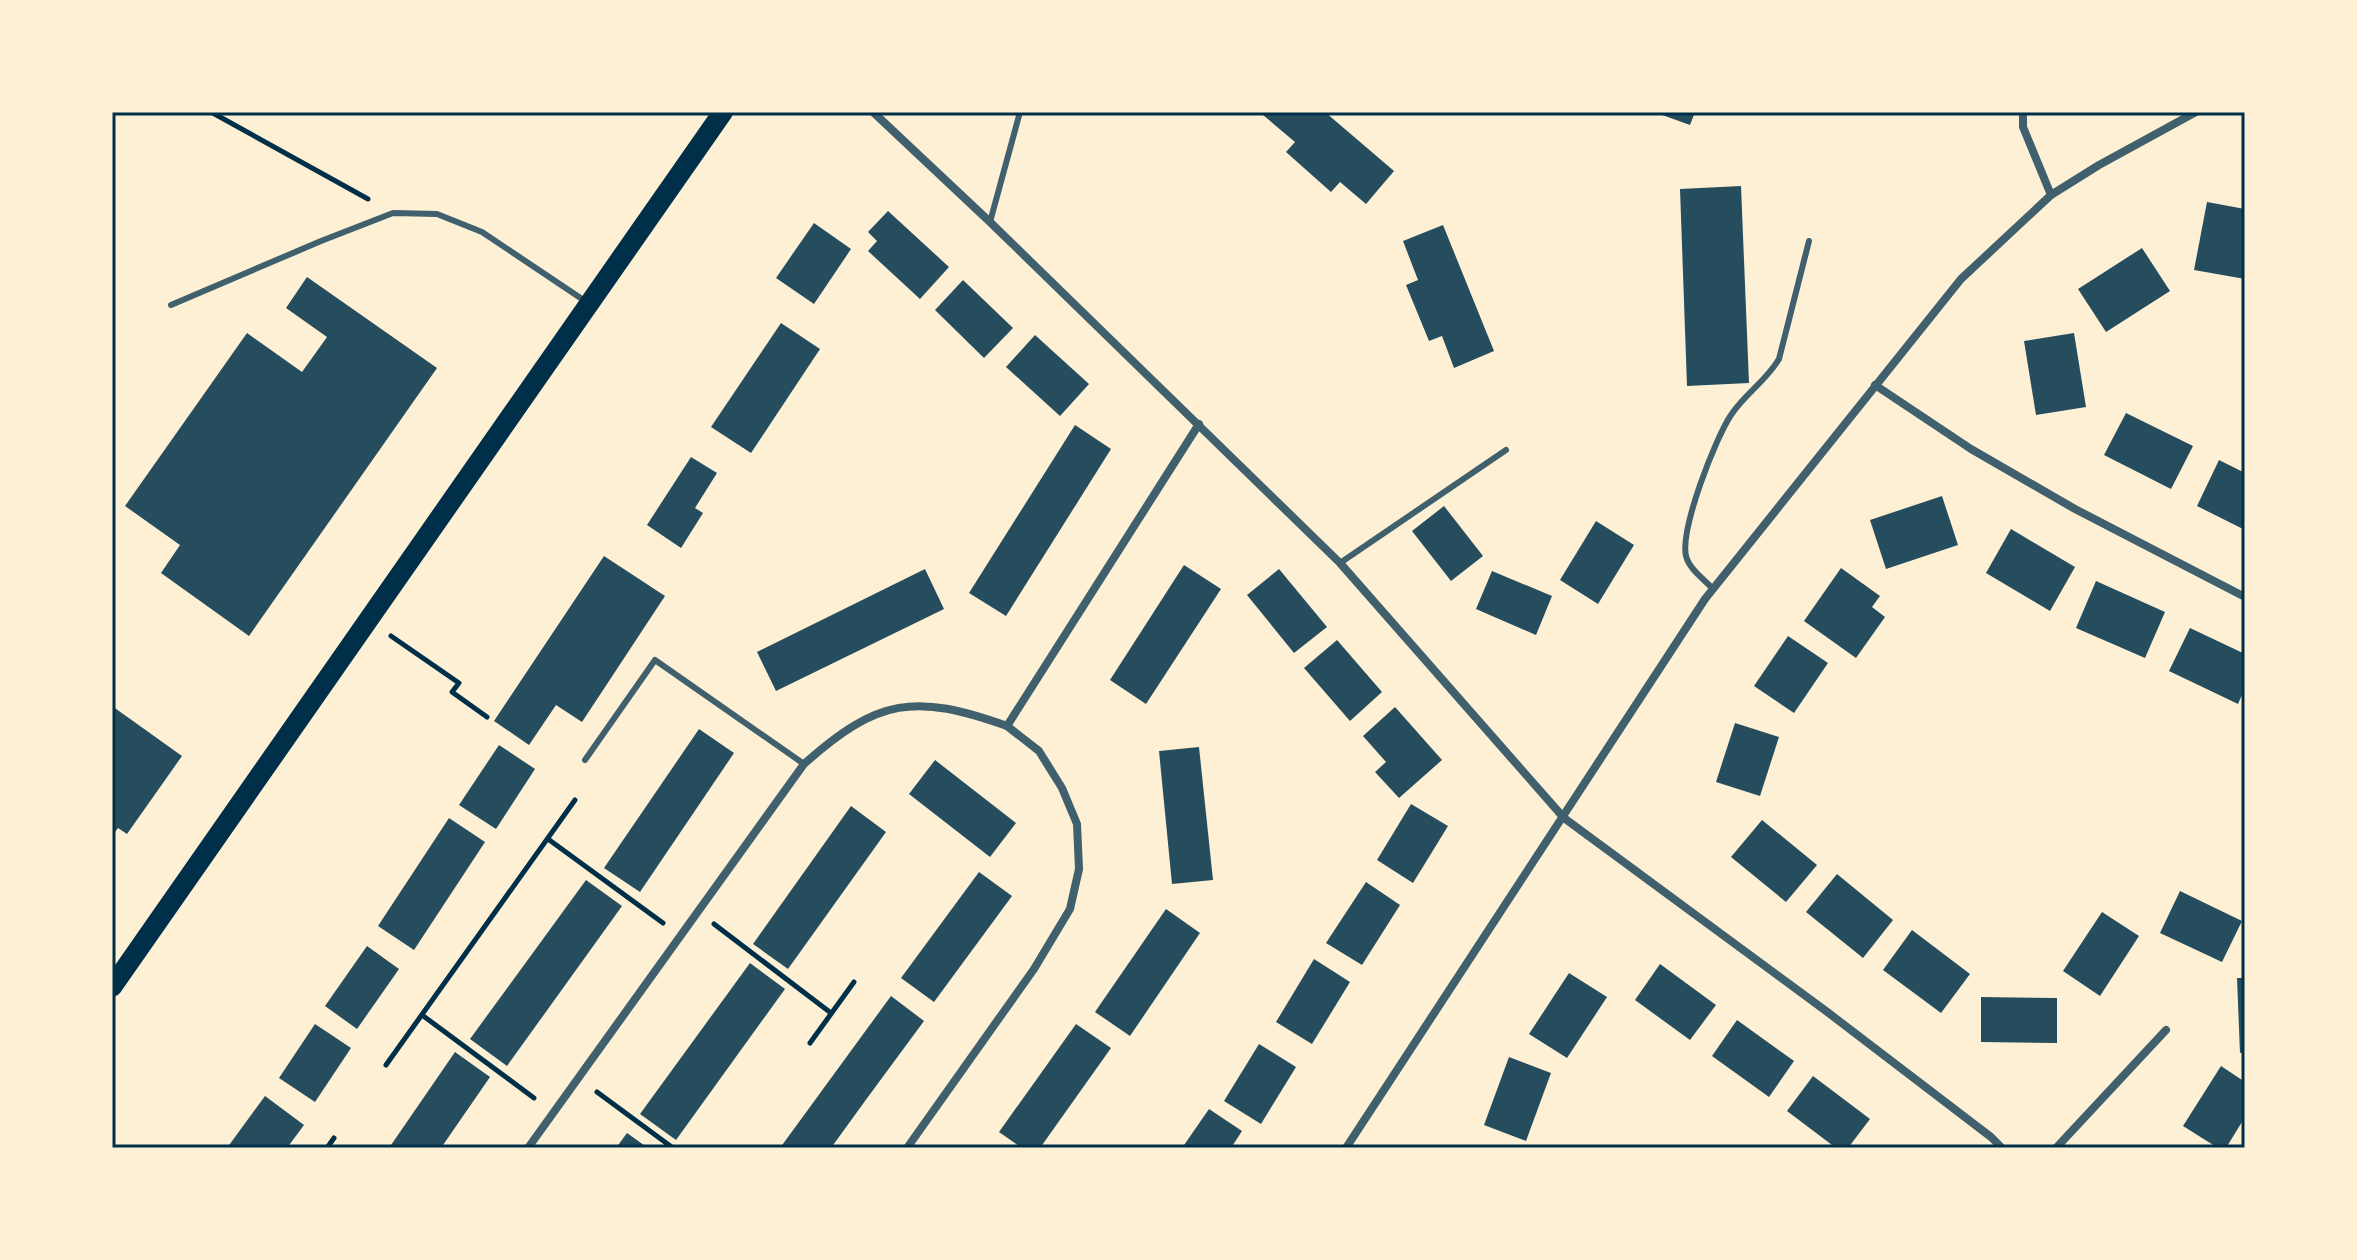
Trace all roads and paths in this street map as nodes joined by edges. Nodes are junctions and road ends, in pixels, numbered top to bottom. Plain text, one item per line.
1 (211, 112) edge
2 (723, 112) edge
3 (873, 112) edge
4 (1020, 112) edge
5 (2023, 112) edge
6 (2196, 112) edge
7 (2051, 195) junction
8 (393, 213) junction
9 (990, 222) junction
10 (1809, 241) dead end
11 (588, 303) junction
12 (171, 305) dead end
13 (1875, 385) junction
14 (1199, 424) junction
15 (1506, 450) dead end
16 (1340, 563) junction
17 (1713, 589) junction
18 (2245, 597) edge
19 (367, 620) junction
20 (487, 717) dead end
21 (1007, 726) junction
22 (585, 760) dead end
23 (804, 764) junction
24 (575, 800) dead end
25 (1564, 818) junction
26 (548, 839) junction
27 (698, 912) junction
28 (680, 936) junction
29 (854, 982) dead end
30 (112, 987) edge
31 (831, 1013) junction
32 (422, 1015) junction
33 (2166, 1030) dead end
34 (810, 1043) dead end
35 (386, 1065) dead end
36 (578, 1078) junction
37 (554, 1112) junction
38 (334, 1138) dead end
39 (327, 1148) edge
40 (528, 1148) edge
41 (673, 1148) edge
42 (907, 1148) edge
43 (1346, 1148) edge
44 (2002, 1148) edge
45 (2056, 1148) edge

1 - 8 path
2 - 11 main road
3 - 9 street
4 - 9 lane
5 - 7 street
6 - 7 street
7 - 13 street
8 - 11 lane
8 - 12 lane
9 - 14 street
10 - 17 lane
11 - 19 main road
13 - 17 street
13 - 18 street
14 - 16 street
14 - 21 street
15 - 16 lane
16 - 25 street
17 - 25 street
19 - 20 path
19 - 30 main road
21 - 23 street
21 - 42 street
22 - 23 lane
23 - 27 street
24 - 26 path
25 - 43 street
25 - 44 street
26 - 28 path
26 - 32 path
27 - 28 street
27 - 31 path
28 - 36 street
29 - 31 path
31 - 34 path
32 - 35 path
32 - 37 path
33 - 45 street
36 - 37 street
36 - 41 path
37 - 40 street
38 - 39 path

